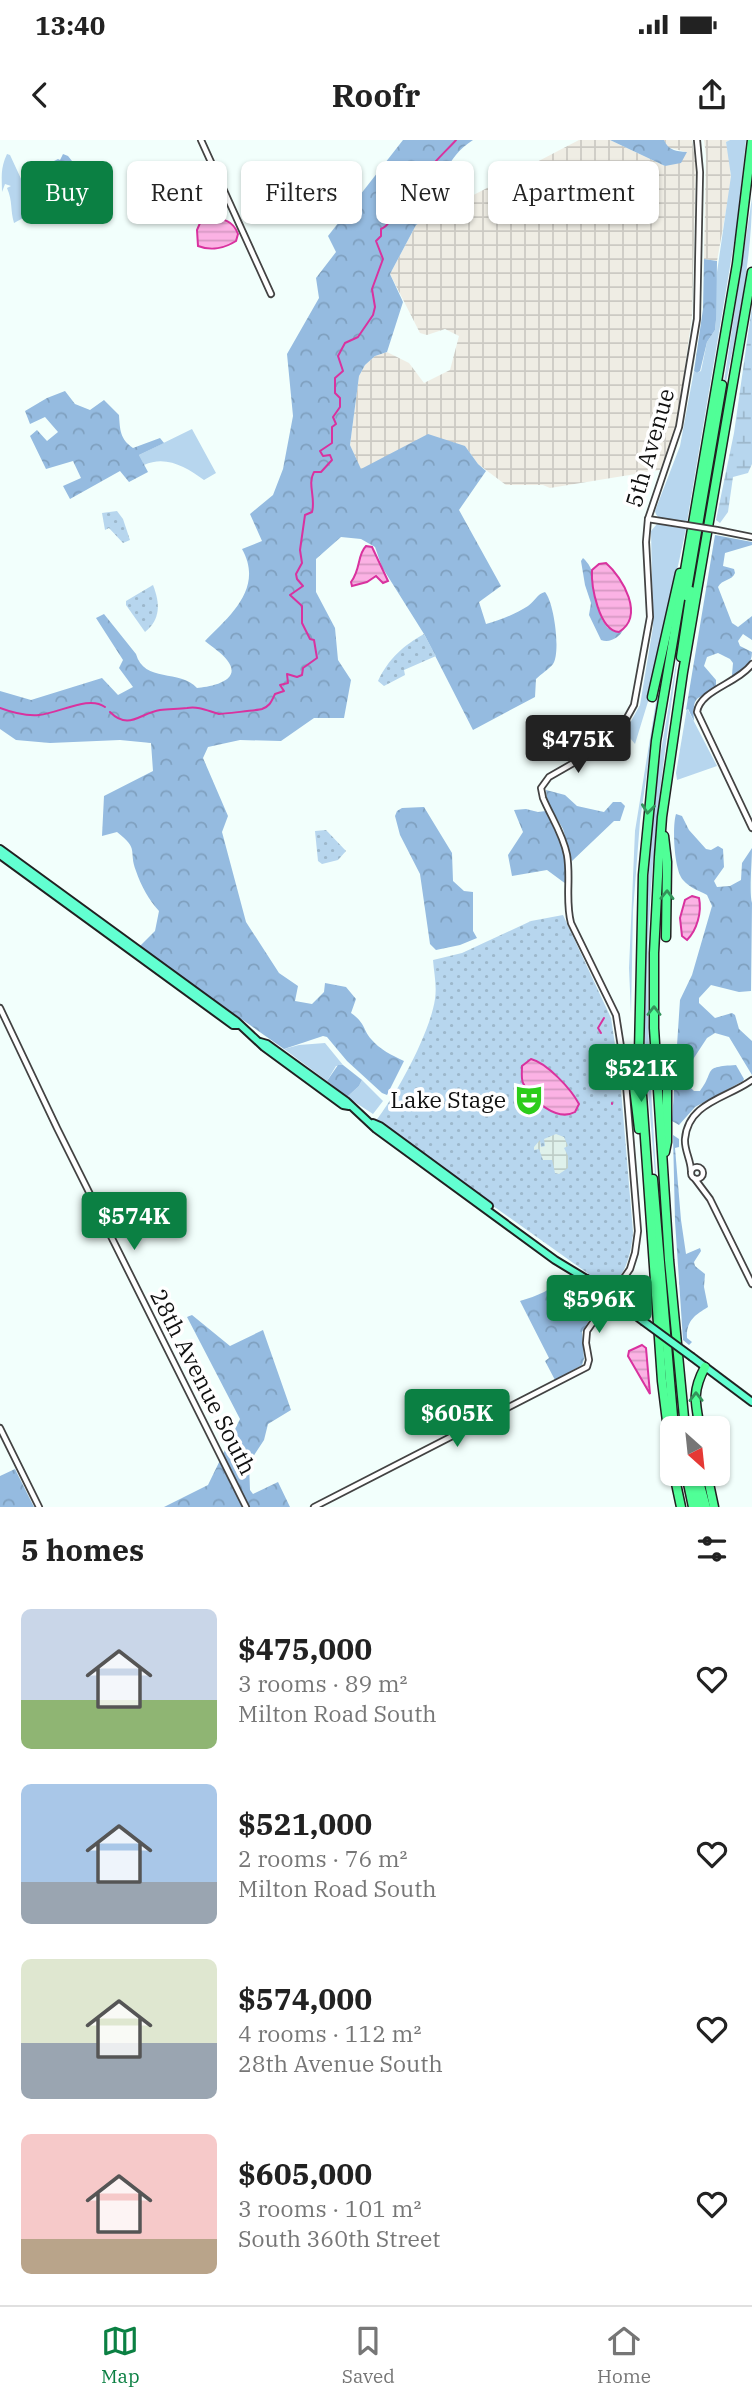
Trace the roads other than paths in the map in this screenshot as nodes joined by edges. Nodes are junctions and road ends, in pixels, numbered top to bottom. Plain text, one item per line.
1 (201, 140) edge
2 (697, 140) edge
3 (752, 140) edge
4 (737, 264) junction
5 (752, 272) edge
6 (271, 294) dead end
7 (648, 519) junction
8 (689, 524) junction
9 (752, 537) edge
10 (752, 664) edge
11 (652, 697) dead end
12 (656, 741) junction
13 (662, 820) junction
14 (752, 828) edge
15 (0, 849) edge
16 (0, 855) edge
17 (106, 929) junction
18 (666, 937) dead end
19 (0, 1008) edge
20 (640, 1055) junction
21 (631, 1062) dead end
22 (667, 1068) dead end
23 (752, 1080) edge
24 (371, 1122) junction
25 (660, 1128) junction
26 (685, 1148) junction
27 (662, 1162) junction
28 (698, 1167) junction
29 (691, 1171) junction
30 (702, 1176) junction
31 (695, 1179) junction
32 (710, 1199) junction
33 (650, 1208) junction
34 (502, 1221) junction
35 (521, 1229) junction
36 (588, 1280) junction
37 (752, 1284) edge
38 (610, 1297) junction
39 (705, 1367) junction
40 (752, 1402) edge
41 (665, 1416) edge
42 (675, 1416) edge
43 (675, 1416) edge
44 (684, 1416) edge
45 (698, 1416) edge
46 (0, 1428) edge
47 (678, 1486) edge
48 (683, 1486) edge
49 (686, 1486) edge
50 (696, 1486) edge
51 (699, 1486) edge
52 (710, 1486) edge
53 (39, 1507) edge
54 (247, 1507) edge
55 (314, 1507) edge
56 (684, 1507) edge
57 (692, 1507) edge
58 (699, 1507) edge
59 (706, 1507) edge
60 (714, 1507) edge

1 - 6 street
2 - 7 street, 5th Avenue
3 - 4 highway
4 - 8 highway
4 - 12 highway
5 - 13 highway
7 - 8 street
7 - 38 street, 5th Avenue
8 - 9 street, bridge
8 - 11 highway
8 - 12 highway
10 - 14 street
12 -> 20 highway
18 -> 13 highway
25 -> 13 highway
15 - 17 main road
16 - 17 main road
17 - 24 main road
19 - 54 street, 28th Avenue South
20 - 33 highway
20 - 42 highway
21 - 33 highway
22 - 27 highway
23 - 26 street
24 - 34 main road
24 - 35 main road
25 - 27 highway
25 - 43 highway
26 - 28 street
26 - 29 street
27 - 44 highway
28 - 29 street
28 - 30 street
29 - 31 street
30 - 31 street
30 - 32 street
31 - 32 street
32 - 37 street
33 - 41 highway
34 - 35 main road
34 - 36 main road
35 - 36 main road
36 - 38 main road
38 - 39 main road, bridge
38 - 55 street
39 - 40 main road
45 -> 39 highway
46 - 53 street
47 - 56 highway
48 - 56 highway
49 - 57 highway
50 - 58 highway
51 - 59 highway
52 - 60 highway

